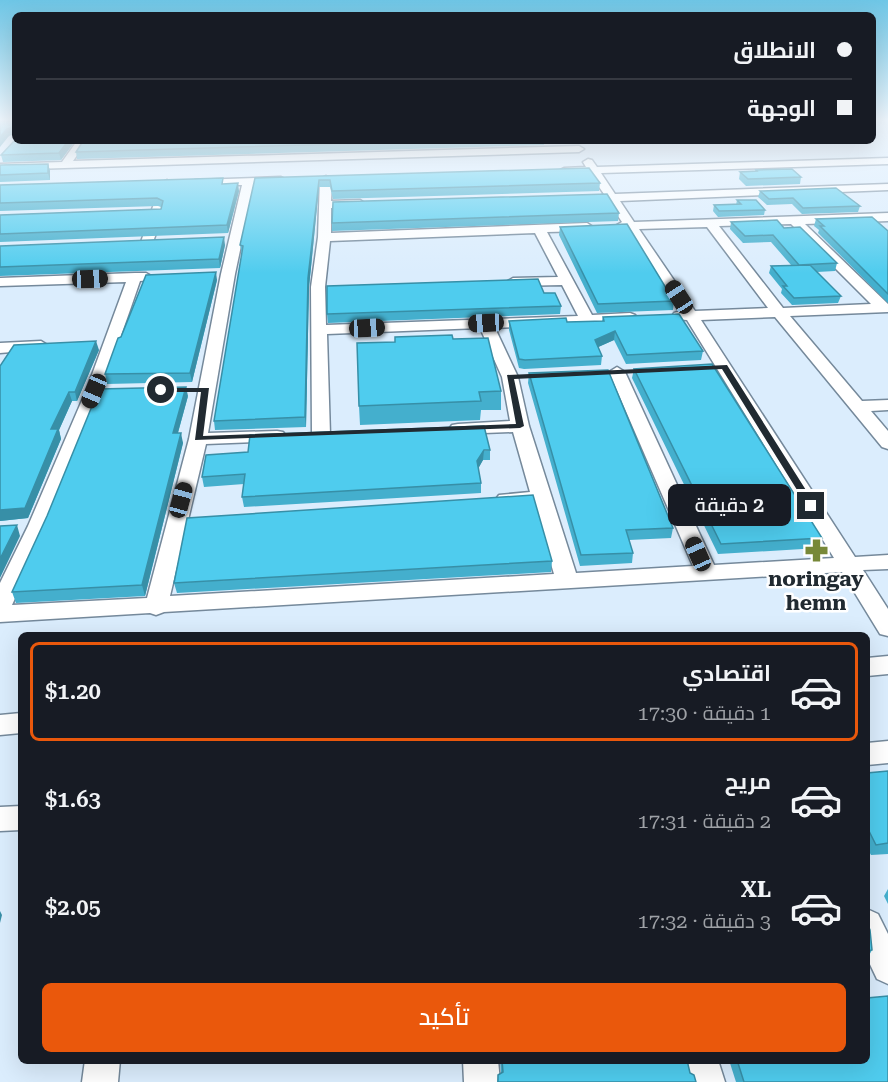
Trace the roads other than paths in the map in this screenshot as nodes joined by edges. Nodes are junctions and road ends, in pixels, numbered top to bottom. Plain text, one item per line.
1 (570, 171) edge
2 (593, 171) edge
3 (547, 172) edge
4 (327, 179) edge
5 (293, 180) edge
6 (249, 181) junction
7 (888, 187) edge
8 (588, 198) edge
9 (612, 198) junction
10 (372, 204) edge
11 (324, 205) junction
12 (888, 217) edge
13 (872, 218) junction
14 (794, 220) junction
15 (710, 223) junction
16 (632, 225) junction
17 (539, 229) junction
18 (888, 231) edge
19 (324, 237) junction
20 (147, 242) edge
21 (159, 277) edge
22 (135, 278) junction
23 (566, 281) junction
24 (0, 282) edge
25 (495, 283) edge
26 (885, 308) edge
27 (779, 312) junction
28 (668, 316) edge
29 (691, 316) junction
30 (645, 317) edge
31 (587, 319) junction
32 (486, 323) junction
33 (320, 330) junction
34 (111, 343) junction
35 (89, 344) edge
36 (56, 345) edge
37 (1, 349) edge
38 (725, 366) junction
39 (701, 368) edge
40 (617, 372) dead end
41 (117, 390) edge
42 (94, 391) junction
43 (888, 405) edge
44 (858, 406) junction
45 (520, 426) junction
46 (438, 429) edge
47 (344, 434) edge
48 (321, 435) junction
49 (198, 439) junction
50 (888, 443) edge
51 (542, 497) junction
52 (483, 501) edge
53 (199, 518) edge
54 (176, 520) junction
55 (888, 562) edge
56 (848, 566) junction
57 (707, 574) junction
58 (567, 581) junction
59 (0, 606) edge
60 (156, 607) junction
61 (0, 614) edge
62 (888, 628) edge
63 (888, 665) edge
64 (870, 667) edge
65 (18, 723) edge
66 (0, 725) edge
67 (888, 752) edge
68 (870, 754) edge
69 (18, 818) edge
70 (0, 819) edge
71 (870, 930) edge
72 (888, 968) edge
73 (102, 1064) edge
74 (480, 1064) edge
75 (701, 1064) edge
76 (100, 1082) edge
77 (482, 1082) edge
78 (706, 1082) edge

1 - 3 street
2 - 9 street
4 - 11 street
5 - 6 street
6 - 20 street
6 - 49 street
7 - 9 street
8 - 9 street
9 - 16 street
10 - 11 street
11 - 19 street
12 - 13 street
13 - 14 street
13 - 18 street
14 - 15 street
14 - 26 street
15 - 16 street
15 - 27 street
16 - 17 street
16 - 29 street
17 - 19 street
17 - 23 street
19 - 33 street
21 - 22 street
22 - 24 street
22 - 34 street
23 - 25 street
23 - 31 street
26 - 27 street
27 - 29 street
27 - 44 street
28 - 29 street
29 - 38 street
30 - 31 street
31 - 32 street
32 - 33 street
32 - 45 street
33 - 48 street
34 - 35 street
34 - 42 street
36 - 37 street
38 - 39 street
38 - 56 street
40 - 57 street
41 - 42 street
42 - 59 street
43 - 44 street
44 - 50 street
45 - 46 street
45 - 51 street
47 - 48 street
48 - 49 street
49 - 54 street
51 - 52 street
51 - 58 street
53 - 54 street
54 - 60 street
55 - 56 street
56 - 57 street
56 - 62 street
57 - 58 street
58 - 60 street
60 - 61 street
63 - 64 street
65 - 66 street
67 - 68 street
69 - 70 street
71 - 72 street
73 - 76 street
74 - 77 street
75 - 78 street

